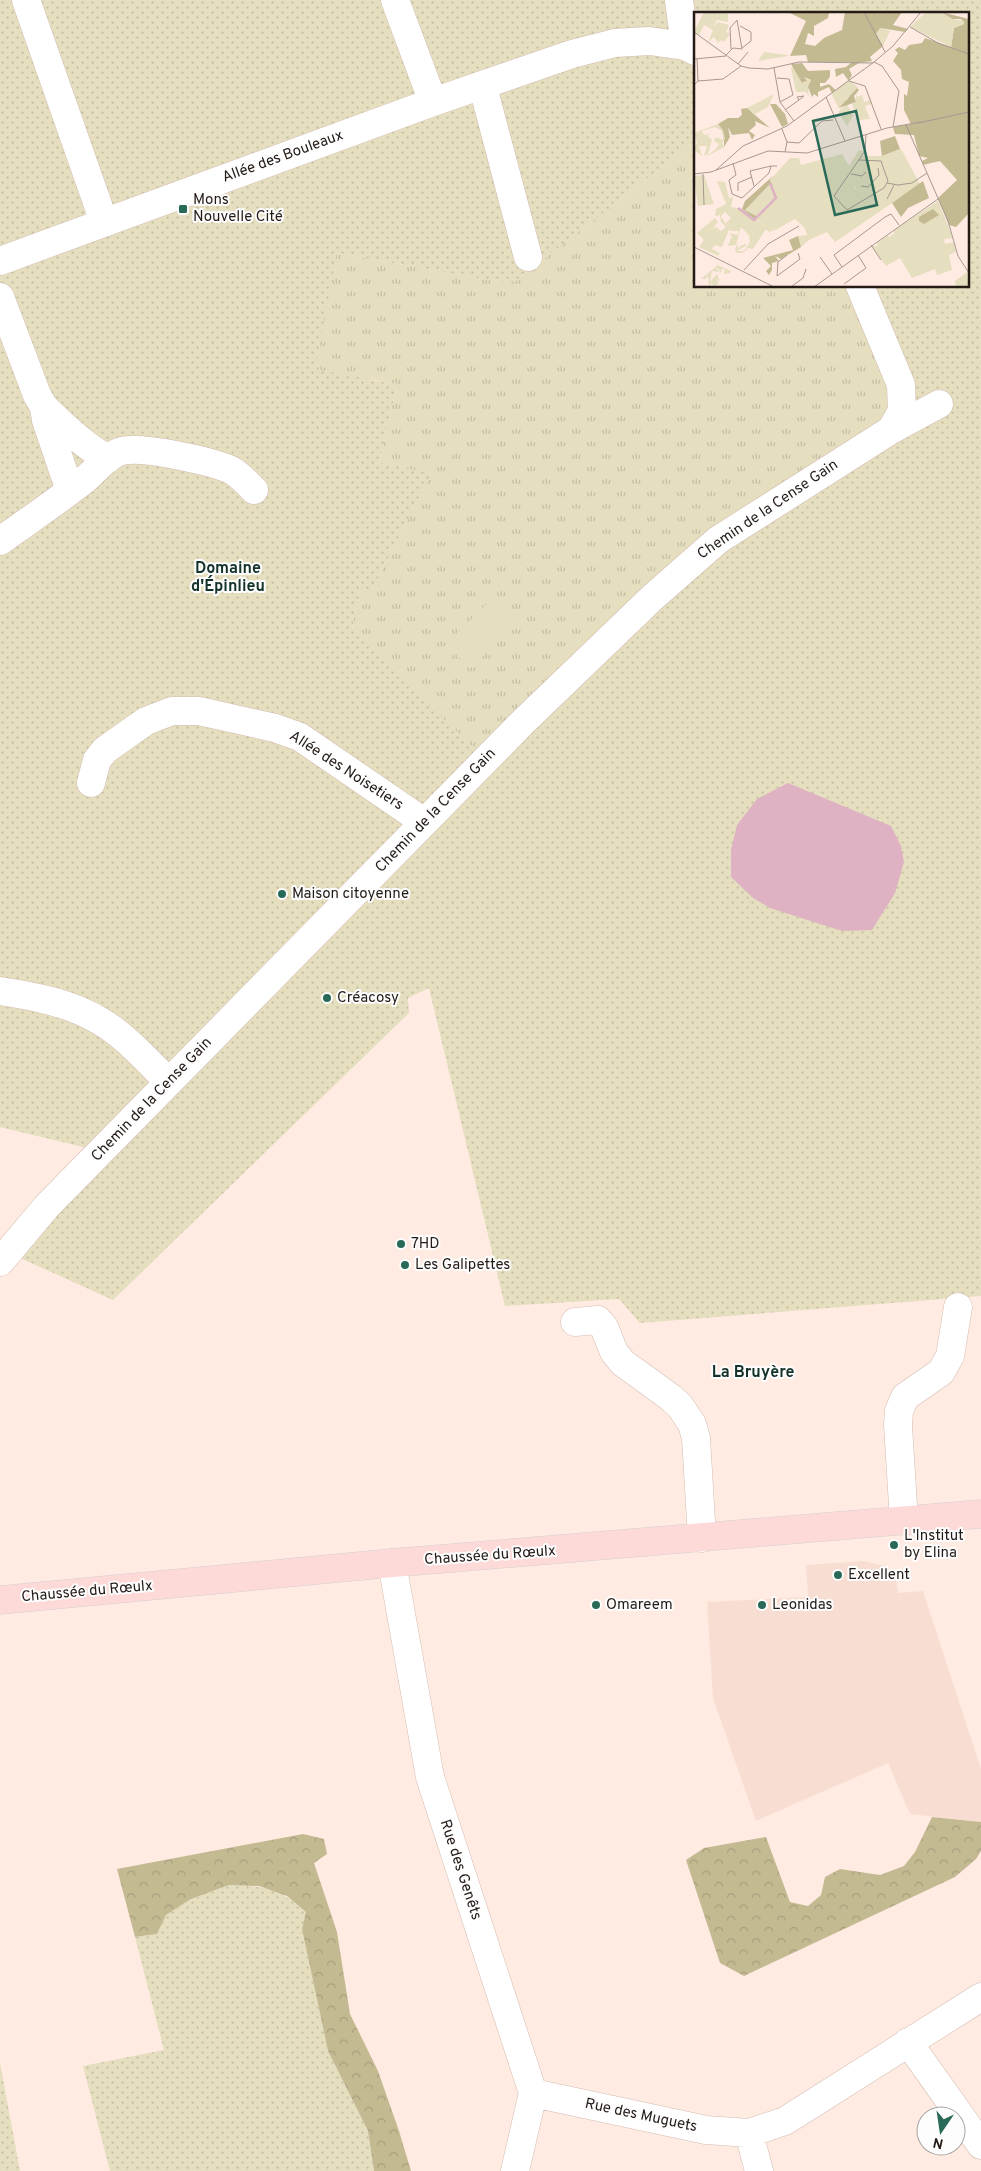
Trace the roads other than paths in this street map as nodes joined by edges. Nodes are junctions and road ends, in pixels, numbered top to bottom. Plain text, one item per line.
1 (26, 0) edge
2 (395, 0) edge
3 (679, 0) edge
4 (690, 48) edge
5 (483, 87) junction
6 (433, 102) junction
7 (104, 222) junction
8 (528, 257) dead end
9 (0, 261) edge
10 (861, 288) edge
11 (0, 297) edge
12 (938, 404) dead end
13 (44, 408) junction
14 (891, 430) junction
15 (108, 459) junction
16 (78, 485) junction
17 (254, 490) dead end
18 (0, 541) edge
19 (91, 783) dead end
20 (424, 822) junction
21 (0, 991) edge
22 (169, 1082) junction
23 (0, 1262) edge
24 (958, 1307) dead end
25 (574, 1322) dead end
26 (981, 1514) edge
27 (904, 1521) junction
28 (702, 1538) junction
29 (392, 1563) junction
30 (0, 1600) edge
31 (981, 1997) edge
32 (908, 2042) junction
33 (533, 2093) junction
34 (749, 2133) junction
35 (981, 2145) edge
36 (515, 2171) edge
37 (759, 2171) edge

1 - 7 street
2 - 6 street
3 - 4 street, Allée des Bouleaux
4 - 5 street, Allée des Bouleaux
5 - 6 street, Allée des Bouleaux
5 - 8 street
6 - 7 street, Allée des Bouleaux
7 - 9 street, Allée des Bouleaux
10 - 14 street
11 - 13 street
12 - 14 street, Chemin de la Cense Gain
13 - 15 street
13 - 16 street
14 - 20 street, Chemin de la Cense Gain
15 - 16 street
15 - 17 street
16 - 18 street
19 - 20 street, Allée des Noisetiers
20 - 22 street, Chemin de la Cense Gain
21 - 22 street
22 - 23 street, Chemin de la Cense Gain
24 - 27 street
25 - 28 street
26 - 27 main road, Chaussée du Rœulx
27 - 28 main road, Chaussée du Rœulx
28 - 29 main road, Chaussée du Rœulx
29 - 30 main road, Chaussée du Rœulx
29 - 33 street, Rue des Genêts
31 - 32 street, Rue des Muguets
32 - 34 street, Rue des Muguets
32 - 35 street
33 - 34 street, Rue des Muguets
33 - 36 street
34 - 37 street

